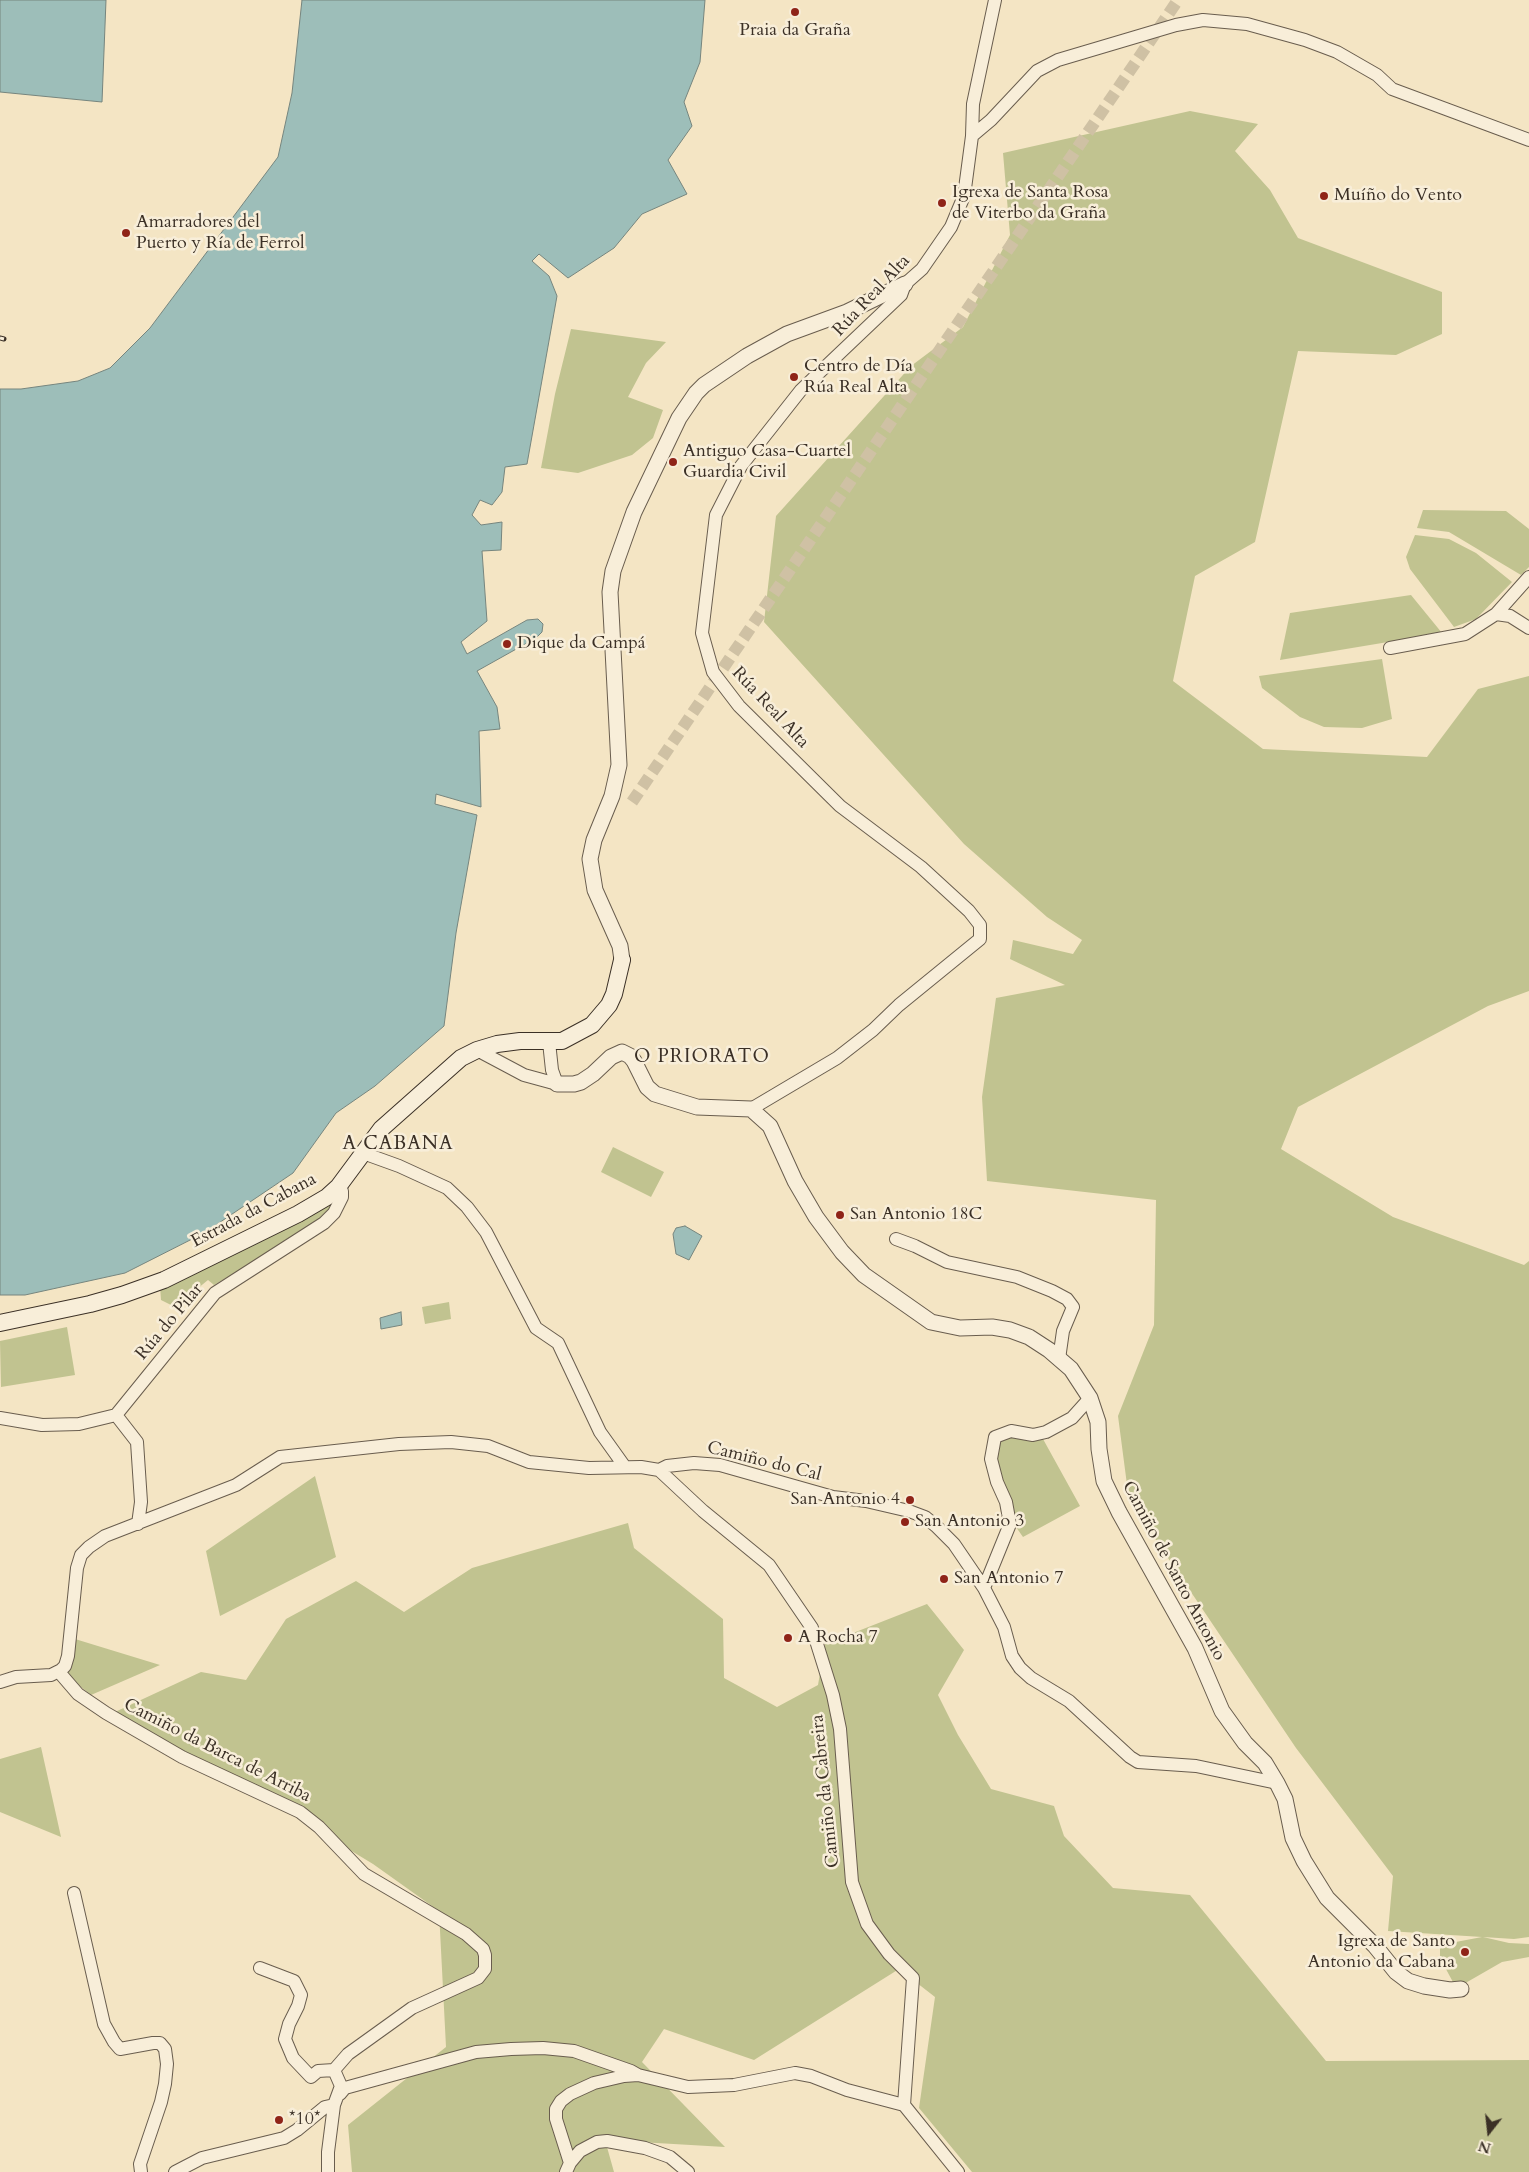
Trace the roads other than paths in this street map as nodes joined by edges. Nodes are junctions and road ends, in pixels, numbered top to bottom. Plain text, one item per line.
1 (995, 0) edge
2 (972, 136) junction
3 (1529, 140) edge
4 (905, 284) junction
5 (1529, 577) edge
6 (1496, 614) junction
7 (1529, 628) edge
8 (1390, 648) dead end
9 (622, 960) joint
10 (549, 1042) junction
11 (477, 1050) junction
12 (557, 1084) junction
13 (751, 1109) junction
14 (363, 1153) junction
15 (338, 1187) junction
16 (896, 1239) dead end
17 (0, 1322) edge
18 (1059, 1358) junction
19 (1090, 1398) junction
20 (116, 1415) junction
21 (0, 1418) edge
22 (625, 1467) junction
23 (659, 1470) junction
24 (138, 1524) junction
25 (984, 1588) junction
26 (59, 1672) junction
27 (0, 1682) edge
28 (1277, 1783) junction
29 (74, 1893) dead end
30 (260, 1968) dead end
31 (1462, 1989) dead end
32 (334, 2070) junction
33 (638, 2076) junction
34 (337, 2099) junction
35 (904, 2105) junction
36 (568, 2168) edge
37 (141, 2172) edge
38 (175, 2172) edge
39 (328, 2172) edge
40 (688, 2172) edge
41 (958, 2172) edge

1 - 2 street, Rúa Real Alta
2 - 3 street
2 - 4 street, Rúa Real Alta
4 - 9 street
4 - 13 street, Rúa Real Alta
5 - 6 street
6 - 7 street
6 - 8 street
9 - 10 main road, Estrada da Cabana
10 - 11 main road, Estrada da Cabana
10 - 12 street
11 - 12 street
11 - 14 main road, Estrada da Cabana
12 - 13 street
13 - 18 street, Camiño de Santo Antonio
14 - 15 main road, Estrada da Cabana
14 - 22 street
15 - 17 main road, Estrada da Cabana
15 - 20 street, Rúa do Pilar
16 - 18 street
18 - 19 street, Camiño de Santo Antonio
19 - 25 street
19 - 28 street, Camiño de Santo Antonio
20 - 21 street
20 - 24 street
22 - 23 street
22 - 24 street
23 - 25 street, Camiño do Cal
23 - 35 street, Camiño da Cabreira
24 - 26 street
25 - 28 street, Camiño do Cal
26 - 27 street
26 - 32 street, Camiño da Barca de Arriba
28 - 31 street, Camiño de Santo Antonio
29 - 37 street
30 - 32 street
32 - 34 street
33 - 34 street
33 - 35 street
33 - 36 street
34 - 38 street
34 - 39 street
35 - 41 street
36 - 40 street

